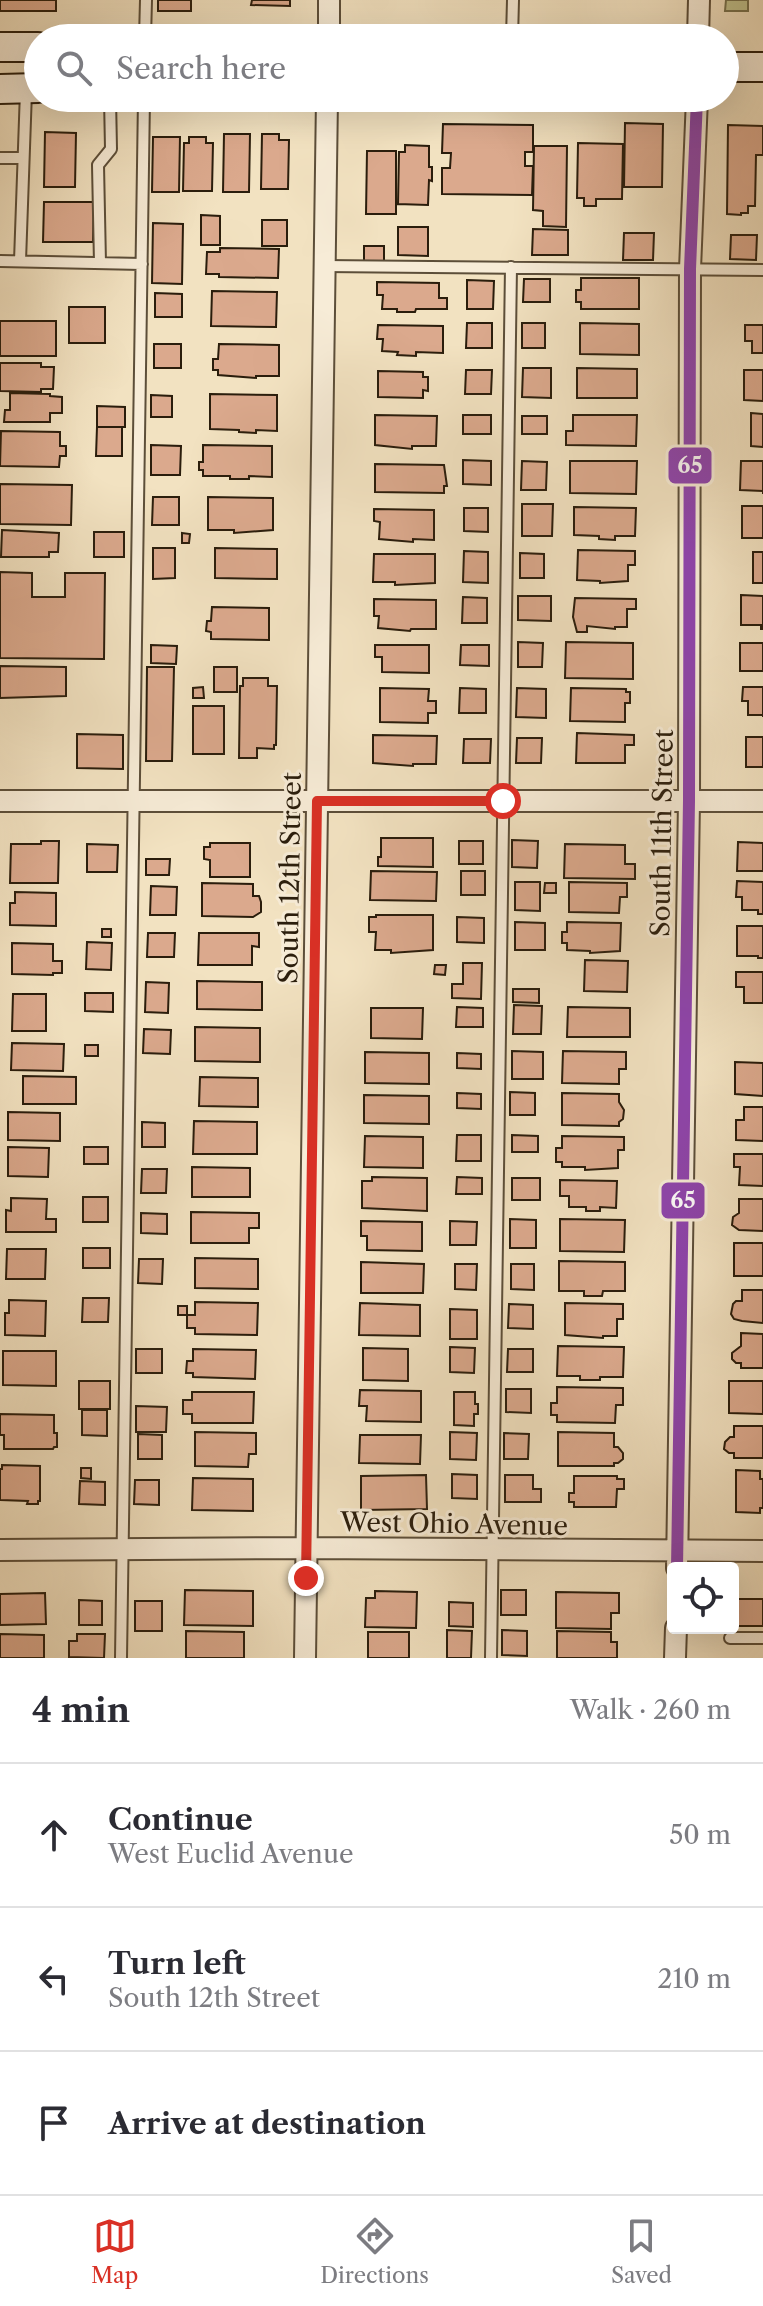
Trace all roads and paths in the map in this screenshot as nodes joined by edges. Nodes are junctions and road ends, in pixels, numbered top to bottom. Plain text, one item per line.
1 (146, 0) edge
2 (329, 0) edge
3 (513, 0) edge
4 (699, 0) edge
5 (145, 24) edge
6 (329, 24) edge
7 (512, 24) edge
8 (698, 24) edge
9 (0, 47) edge
10 (24, 47) edge
11 (739, 67) edge
12 (763, 67) edge
13 (21, 89) edge
14 (110, 112) edge
15 (144, 112) edge
16 (327, 112) edge
17 (696, 112) edge
18 (0, 158) edge
19 (23, 158) junction
20 (0, 261) edge
21 (20, 261) junction
22 (100, 263) junction
23 (142, 264) junction
24 (324, 266) junction
25 (511, 267) junction
26 (690, 269) junction
27 (763, 270) edge
28 (0, 801) edge
29 (134, 801) junction
30 (317, 801) junction
31 (503, 801) junction
32 (689, 801) junction
33 (763, 801) edge
34 (306, 1548) junction
35 (123, 1549) junction
36 (0, 1550) edge
37 (493, 1550) junction
38 (763, 1551) edge
39 (677, 1560) edge
40 (676, 1634) edge
41 (730, 1638) dead end
42 (763, 1638) edge
43 (121, 1658) edge
44 (305, 1658) edge
45 (491, 1658) edge
46 (675, 1658) edge

1 - 5 lane
2 - 6 street
3 - 7 lane
4 - 8 street
9 - 10 main road
11 - 12 main road
13 - 19 lane
14 - 22 lane
15 - 23 lane
16 - 24 street, South 12th Street
17 - 26 street, South 11th Street
18 - 19 lane
19 - 21 lane
20 - 21 lane
21 - 22 lane
22 - 23 lane
23 - 29 lane
24 - 25 lane
24 - 30 street, South 12th Street
25 - 26 lane
25 - 31 lane
26 - 27 lane
26 - 32 street, South 11th Street
28 - 29 street
29 - 30 street
29 - 35 lane
30 - 31 street
30 - 34 street, South 12th Street
31 - 32 street
31 - 37 lane
32 - 33 street
32 - 39 street, South 11th Street
34 - 35 street, West Ohio Avenue
34 - 37 street, West Ohio Avenue
34 - 44 street, South 12th Street
35 - 36 street, West Ohio Avenue
35 - 43 lane
37 - 39 street, West Ohio Avenue
37 - 45 lane
38 - 39 street, West Ohio Avenue
40 - 46 street
41 - 42 lane

